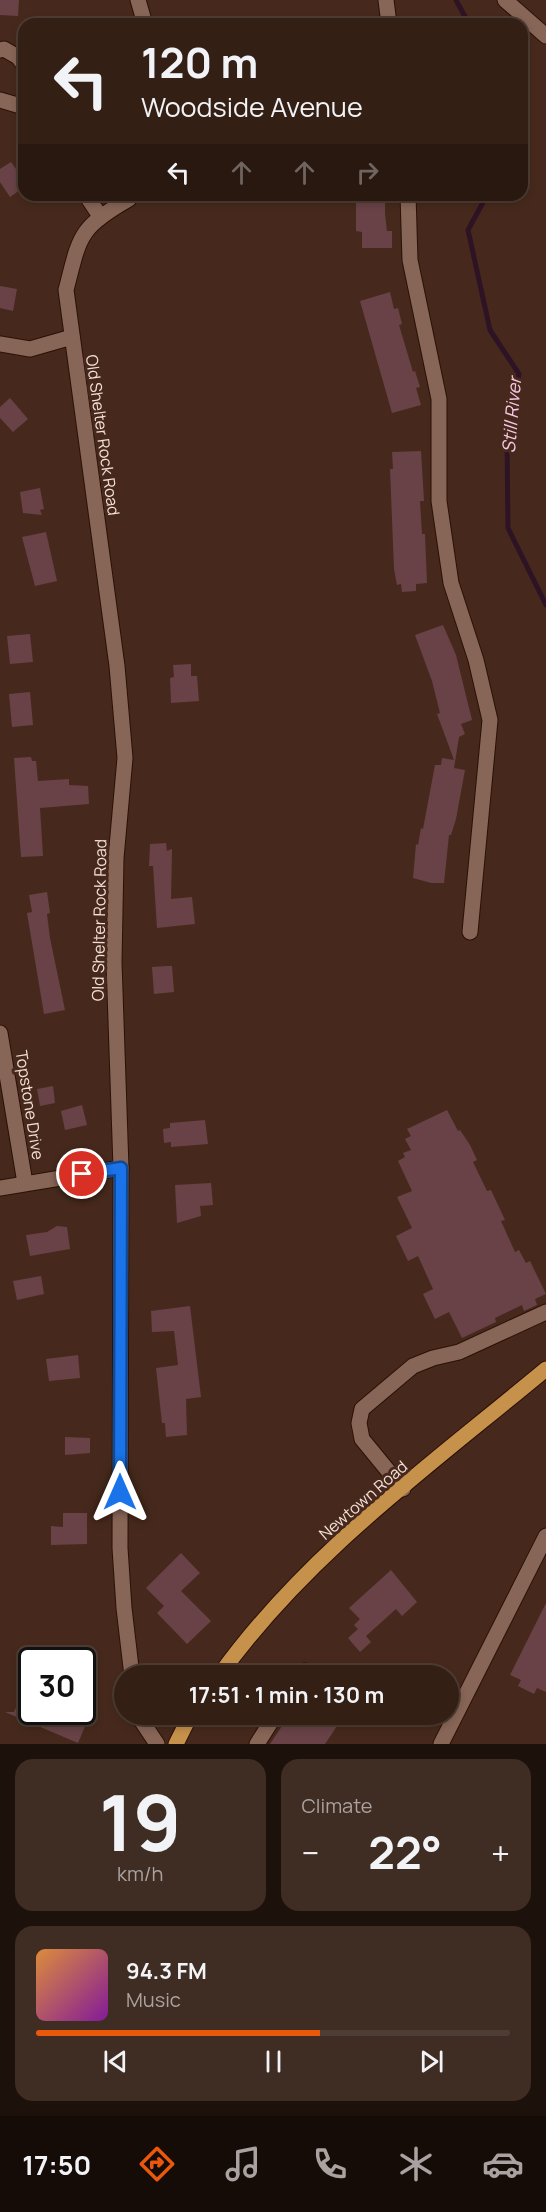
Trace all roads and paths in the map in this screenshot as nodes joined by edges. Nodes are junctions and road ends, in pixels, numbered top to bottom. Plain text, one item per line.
1 (138, 0) edge
2 (386, 0) edge
3 (505, 0) edge
4 (143, 18) edge
5 (388, 18) edge
6 (526, 18) edge
7 (528, 20) edge
8 (546, 36) edge
9 (0, 51) edge
10 (18, 57) edge
11 (0, 100) edge
12 (18, 105) edge
13 (90, 201) edge
14 (126, 201) edge
15 (408, 201) edge
16 (100, 216) junction
17 (72, 337) junction
18 (0, 344) edge
19 (470, 932) dead end
20 (0, 1033) edge
21 (121, 1168) junction
22 (25, 1184) junction
23 (0, 1188) edge
24 (546, 1312) edge
25 (546, 1369) edge
26 (403, 1489) junction
27 (546, 1536) edge
28 (131, 1665) edge
29 (227, 1665) edge
30 (144, 1725) edge
31 (186, 1725) edge
32 (269, 1725) edge
33 (157, 1744) edge
34 (176, 1744) edge
35 (257, 1744) edge
36 (441, 1744) edge

1 - 4 street
2 - 5 street
3 - 6 street
7 - 8 street
9 - 10 street
11 - 12 street
13 - 16 street
14 - 16 street, Old Shelter Rock Road
15 - 19 street
16 - 17 street, Old Shelter Rock Road
17 - 18 street
17 - 21 street, Old Shelter Rock Road
20 - 22 street, Topstone Drive
21 - 22 street
21 - 28 street, Old Shelter Rock Road
22 - 23 street
24 - 26 street
25 - 26 main road, Newtown Road
26 - 29 main road, Newtown Road
27 - 36 street
30 - 33 street
31 - 34 main road
32 - 35 street

